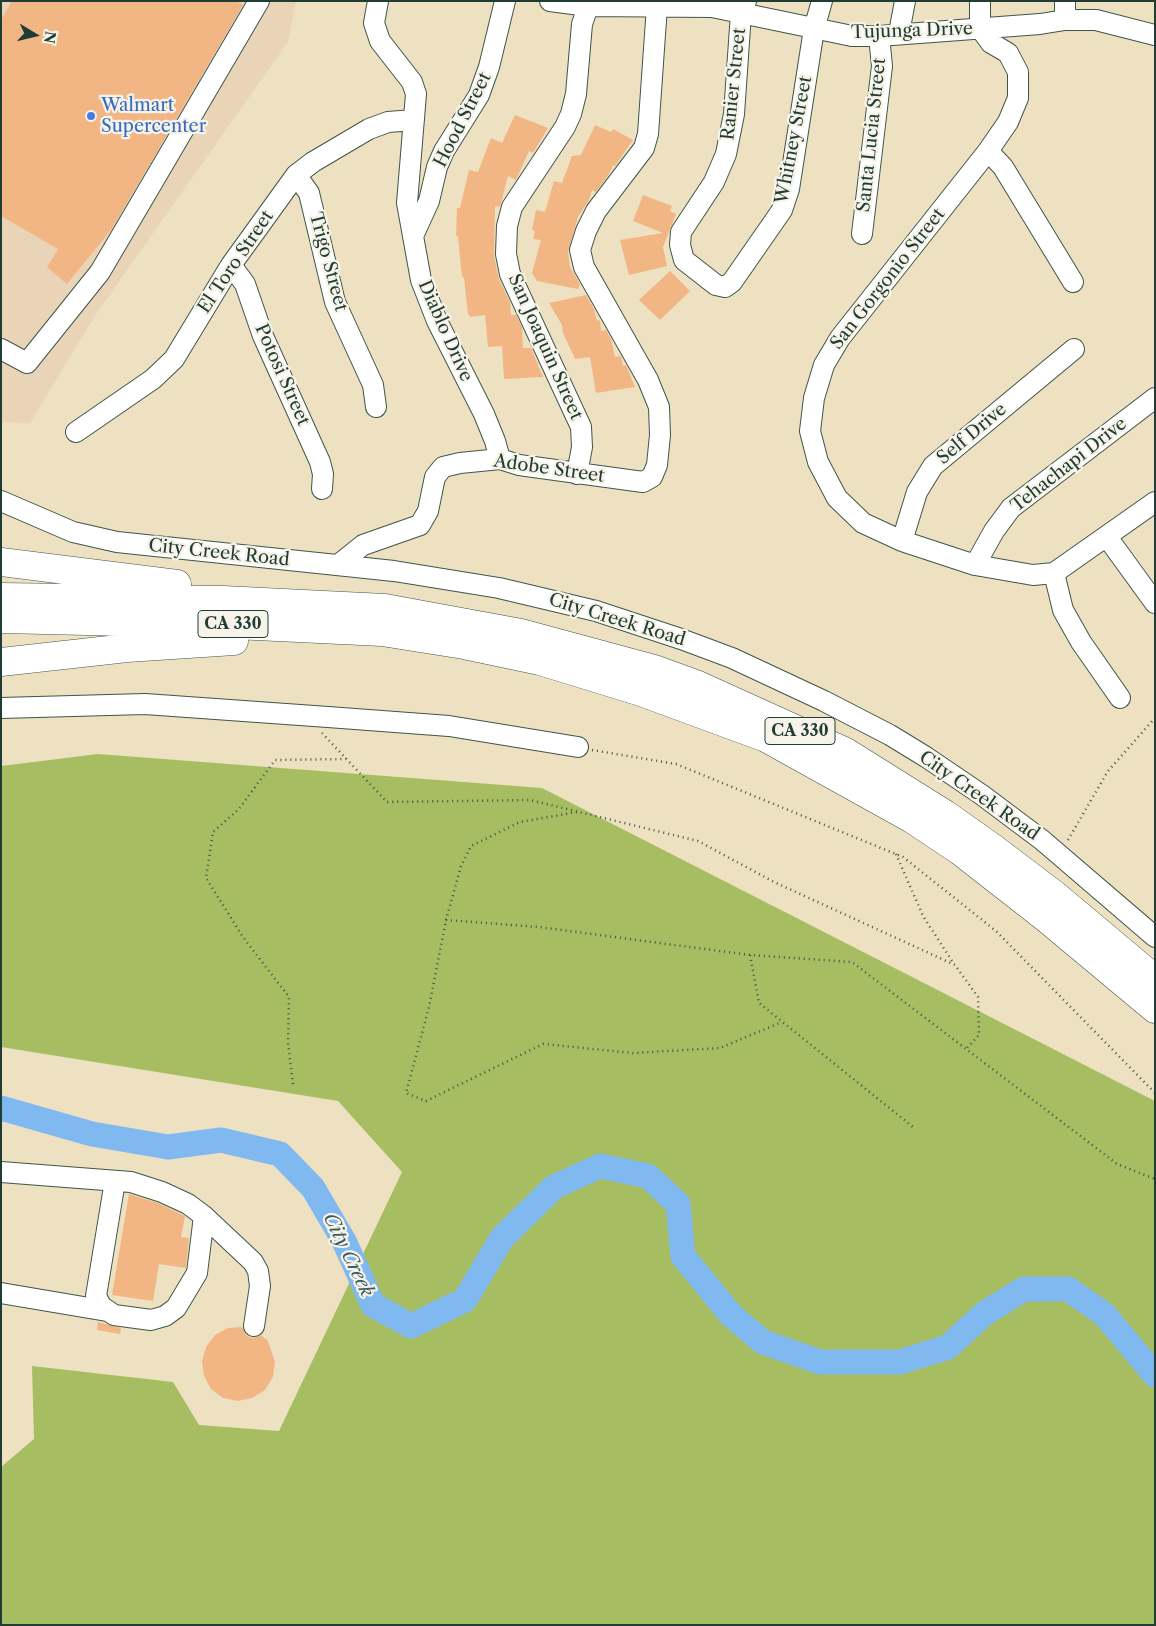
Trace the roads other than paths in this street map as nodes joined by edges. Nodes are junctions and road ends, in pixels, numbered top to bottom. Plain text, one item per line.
1 (259, 1) edge
2 (378, 1) edge
3 (505, 1) edge
4 (550, 1) edge
5 (822, 1) edge
6 (906, 1) edge
7 (980, 1) edge
8 (589, 4) edge
9 (667, 4) edge
10 (744, 7) edge
11 (1065, 11) edge
12 (980, 28) junction
13 (814, 29) junction
14 (899, 33) junction
15 (1155, 35) edge
16 (879, 36) junction
17 (414, 120) junction
18 (988, 151) junction
19 (296, 175) junction
20 (862, 234) dead end
21 (413, 236) junction
22 (680, 245) joint
23 (231, 265) junction
24 (1073, 282) dead end
25 (1, 349) edge
26 (1074, 349) dead end
27 (1155, 398) edge
28 (376, 407) dead end
29 (76, 432) dead end
30 (500, 459) junction
31 (577, 474) junction
32 (322, 489) dead end
33 (1, 501) edge
34 (1155, 502) edge
35 (1107, 538) junction
36 (902, 541) junction
37 (1, 562) edge
38 (338, 565) junction
39 (975, 566) junction
40 (1054, 573) junction
41 (1, 597) edge
42 (1155, 603) edge
43 (385, 608) junction
44 (1, 619) edge
45 (464, 645) junction
46 (1, 662) edge
47 (1120, 698) dead end
48 (1, 708) edge
49 (578, 747) road end
50 (1155, 937) edge
51 (1155, 979) edge
52 (1155, 1009) edge
53 (1, 1172) edge
54 (115, 1181) junction
55 (204, 1216) junction
56 (1, 1293) edge
57 (106, 1311) junction
58 (254, 1326) dead end

1 - 25 street
2 - 17 street, Diablo Drive
3 - 21 street, Hood Street
4 - 8 street, Tujunga Drive
5 - 13 street, Whitney Street
6 - 14 street
7 - 12 street
8 - 9 street, Tujunga Drive
8 - 31 street, San Joaquin Street
9 - 10 street, Tujunga Drive
9 - 31 street, Adobe Street
10 - 13 street, Tujunga Drive
10 - 22 street, Ranier Street
11 - 12 street, Tujunga Drive
11 - 15 street, Tujunga Drive
12 - 14 street, Tujunga Drive
12 - 18 street, San Gorgonio Street
13 - 16 street, Tujunga Drive
13 - 22 street, Whitney Street
14 - 16 street, Tujunga Drive
16 - 20 street, Santa Lucia Street
17 - 19 street, El Toro Street
17 - 21 street, Diablo Drive
18 - 24 street
18 - 36 street, San Gorgonio Street
19 - 23 street, El Toro Street
19 - 28 street, Trigo Street
21 - 30 street, Diablo Drive
23 - 29 street, El Toro Street
23 - 32 street, Potosi Street
26 - 36 street, Self Drive
27 - 39 street, Tehachapi Drive
30 - 31 street, Adobe Street
30 - 38 street, Adobe Street
33 - 38 street, City Creek Road
34 - 35 street
35 - 40 street
35 - 42 street
36 - 39 street, San Gorgonio Street
37 - 43 highway
38 - 50 street, City Creek Road
39 - 40 street, San Gorgonio Street
40 - 47 street
41 - 43 highway, CA 330
43 - 51 highway, CA 330
44 - 45 highway, CA 330
45 - 46 highway
45 - 52 highway, CA 330
48 - 49 street
53 - 54 street
54 - 55 street
54 - 57 street
55 - 57 street
55 - 58 street
56 - 57 street

